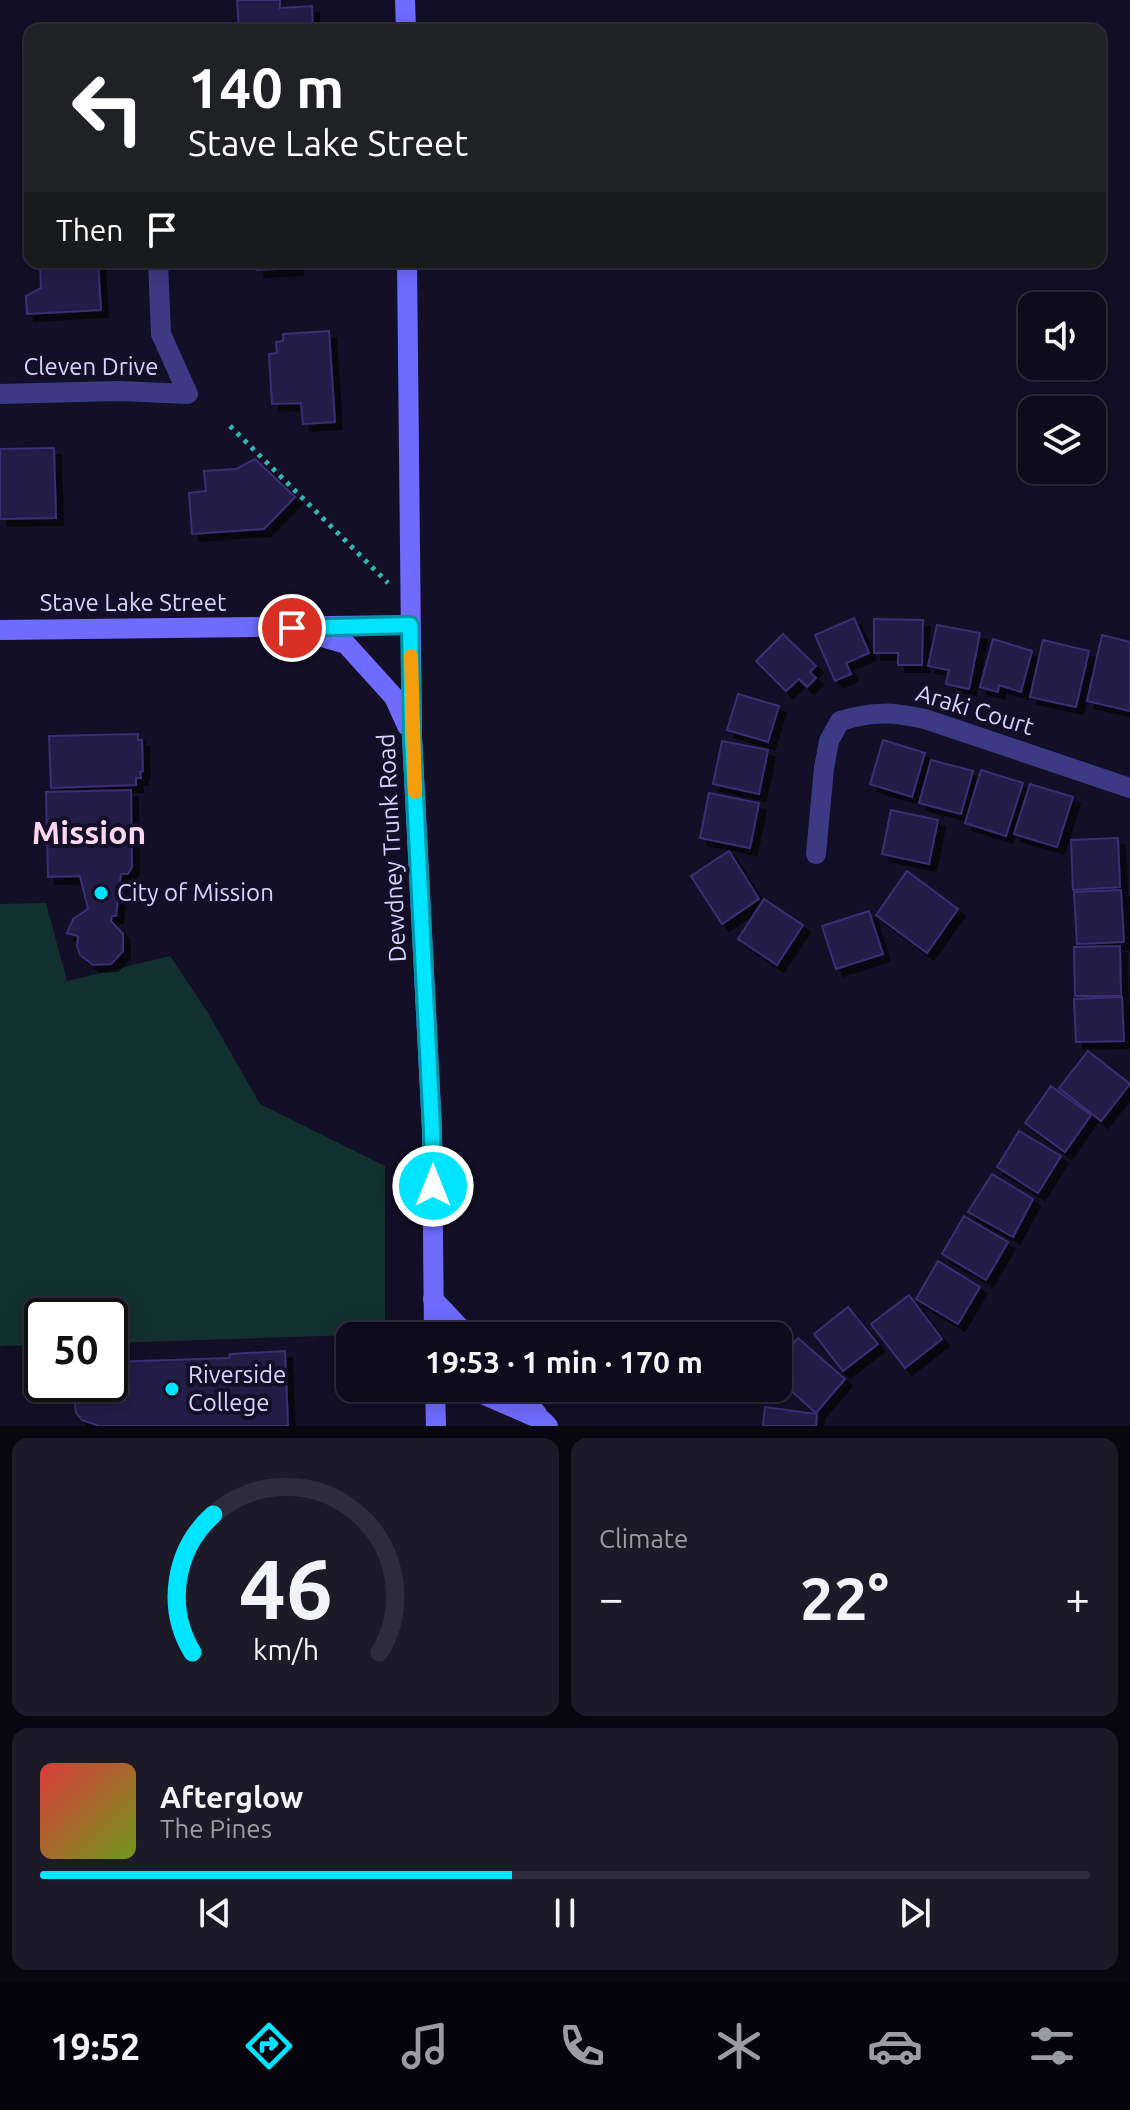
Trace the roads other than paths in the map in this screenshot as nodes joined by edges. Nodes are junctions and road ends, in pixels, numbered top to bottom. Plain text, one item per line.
1 (405, 0) edge
2 (406, 24) edge
3 (158, 268) edge
4 (407, 268) edge
5 (0, 394) edge
6 (410, 625) junction
7 (292, 628) junction
8 (0, 630) edge
9 (412, 737) junction
10 (1130, 788) edge
11 (816, 854) dead end
12 (433, 1299) junction
13 (434, 1322) edge
14 (455, 1322) edge
15 (435, 1402) edge
16 (499, 1402) edge
17 (526, 1402) edge
18 (545, 1423) edge
19 (436, 1426) edge

1 - 2 main road
3 - 5 street, Cleven Drive
4 - 6 main road, Dewdney Trunk Road
6 - 7 main road, Stave Lake Street
6 - 9 main road, Dewdney Trunk Road
7 - 8 main road, Stave Lake Street
7 - 9 main road
9 - 12 main road, Dewdney Trunk Road
10 - 11 street, Araki Court
12 - 13 main road, Dewdney Trunk Road
12 - 14 main road
15 - 19 main road
16 - 18 main road
17 - 18 main road

